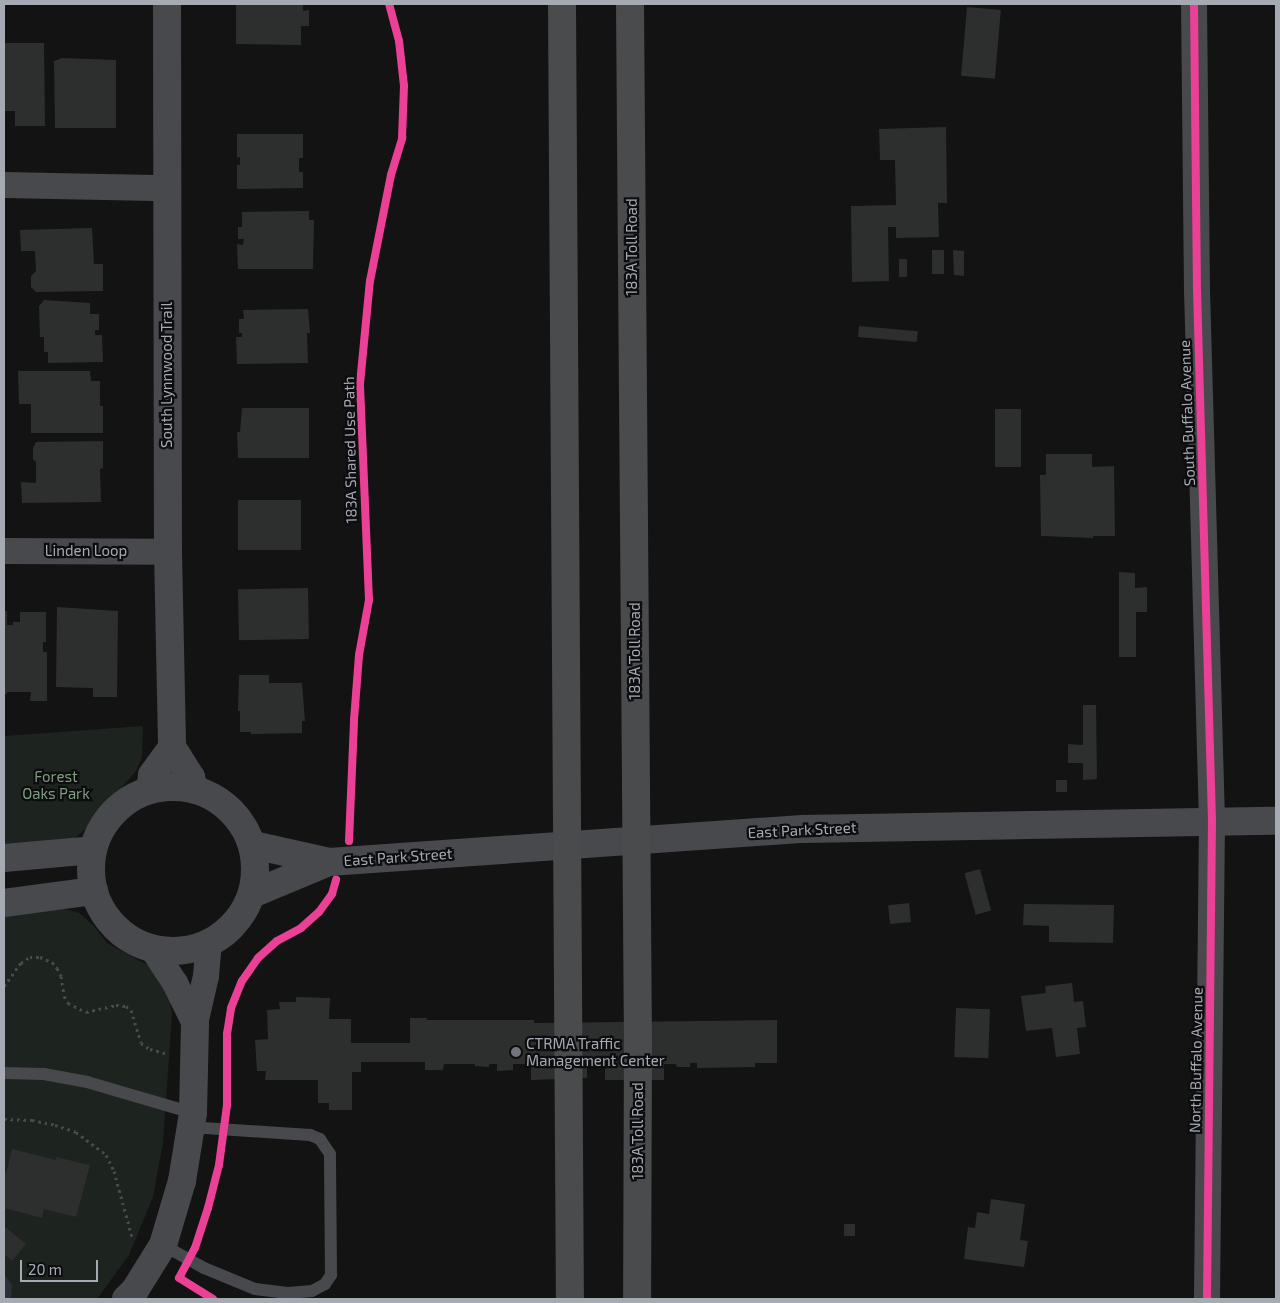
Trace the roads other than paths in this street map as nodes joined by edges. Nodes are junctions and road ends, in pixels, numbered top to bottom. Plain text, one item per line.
1 (167, 4) edge
2 (562, 4) edge
3 (630, 4) edge
4 (1194, 4) edge
5 (4, 185) edge
6 (167, 188) junction
7 (4, 551) edge
8 (168, 552) junction
9 (172, 747) junction
10 (150, 790) junction
11 (194, 790) junction
12 (1276, 820) edge
13 (1212, 821) junction
14 (252, 845) junction
15 (93, 850) junction
16 (4, 858) edge
17 (329, 862) junction
18 (94, 891) junction
19 (252, 894) junction
20 (4, 903) edge
21 (209, 943) junction
22 (152, 948) junction
23 (195, 1024) junction
24 (4, 1074) edge
25 (192, 1120) junction
26 (162, 1245) junction
27 (136, 1296) edge
28 (570, 1299) edge
29 (637, 1299) edge
30 (1207, 1299) edge

1 - 6 street, South Lynnwood Trail
2 - 28 highway
3 - 29 highway, 183A Toll Road
4 - 13 street, South Buffalo Avenue
5 - 6 street
6 - 8 street, South Lynnwood Trail
7 - 8 street, Linden Loop
8 - 9 street, South Lynnwood Trail
9 - 10 street
9 - 11 street
10 - 11 street
10 - 15 street
11 - 14 street
12 - 13 street, East Park Street
13 - 17 street, East Park Street
13 - 30 street, North Buffalo Avenue
14 - 17 street, East Park Street
14 - 19 street
15 - 16 street
15 - 18 street
17 - 19 street, East Park Street
18 - 20 street
18 - 22 street
19 - 21 street
21 - 22 street
21 - 23 street
22 - 23 street
23 - 25 street
24 - 25 lane
25 - 26 street
25 - 26 lane
26 - 27 street

